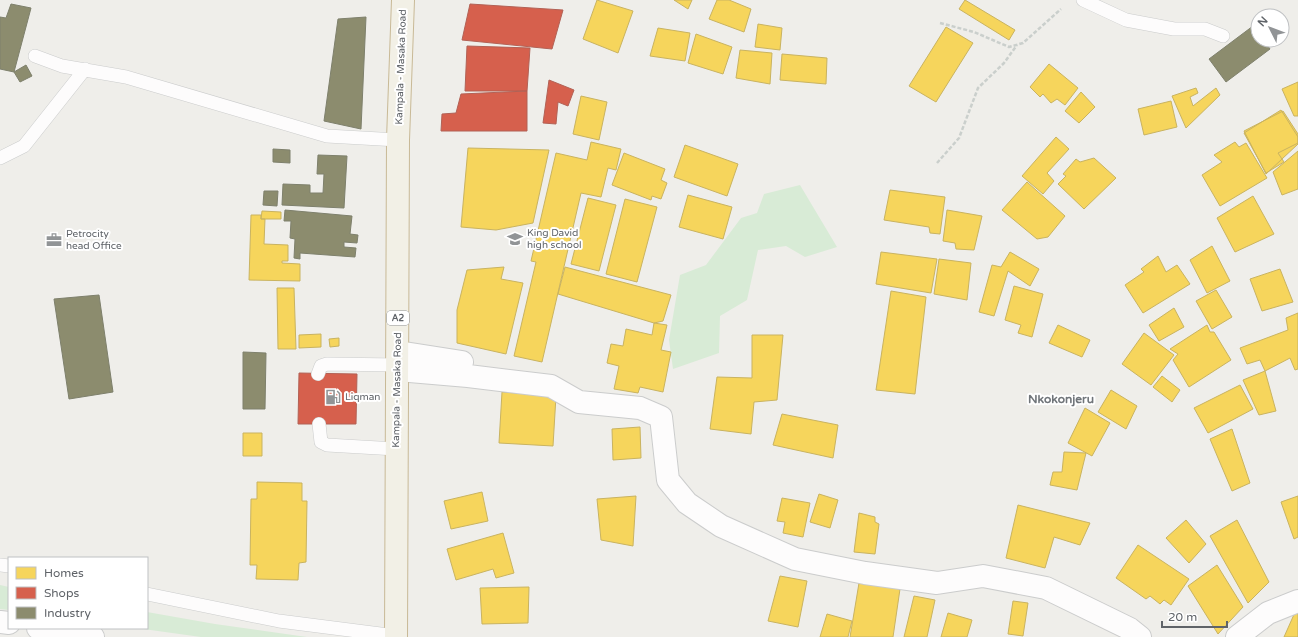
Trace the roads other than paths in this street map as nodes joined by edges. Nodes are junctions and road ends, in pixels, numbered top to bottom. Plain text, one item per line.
1 (403, 0) edge
2 (1083, 0) edge
3 (1223, 36) dead end
4 (35, 56) dead end
5 (85, 69) junction
6 (398, 140) junction
7 (0, 158) edge
8 (398, 362) junction
9 (318, 374) dead end
10 (319, 424) dead end
11 (396, 449) junction
12 (806, 547) dead end
13 (148, 594) edge
14 (1298, 601) edge
15 (44, 629) edge
16 (93, 637) edge
17 (396, 637) edge
18 (1140, 637) edge
19 (1237, 637) edge

1 - 6 highway, Kampala - Masaka Road / A2
2 - 3 lane
4 - 5 lane
5 - 6 lane
5 - 7 lane
6 - 8 highway, Kampala - Masaka Road / A2
8 - 9 lane
8 - 11 highway, Kampala - Masaka Road / A2
8 - 12 street
8 - 18 street
10 - 11 lane
11 - 17 highway, Kampala - Masaka Road / A2
13 - 17 lane
14 - 19 street
15 - 16 street

